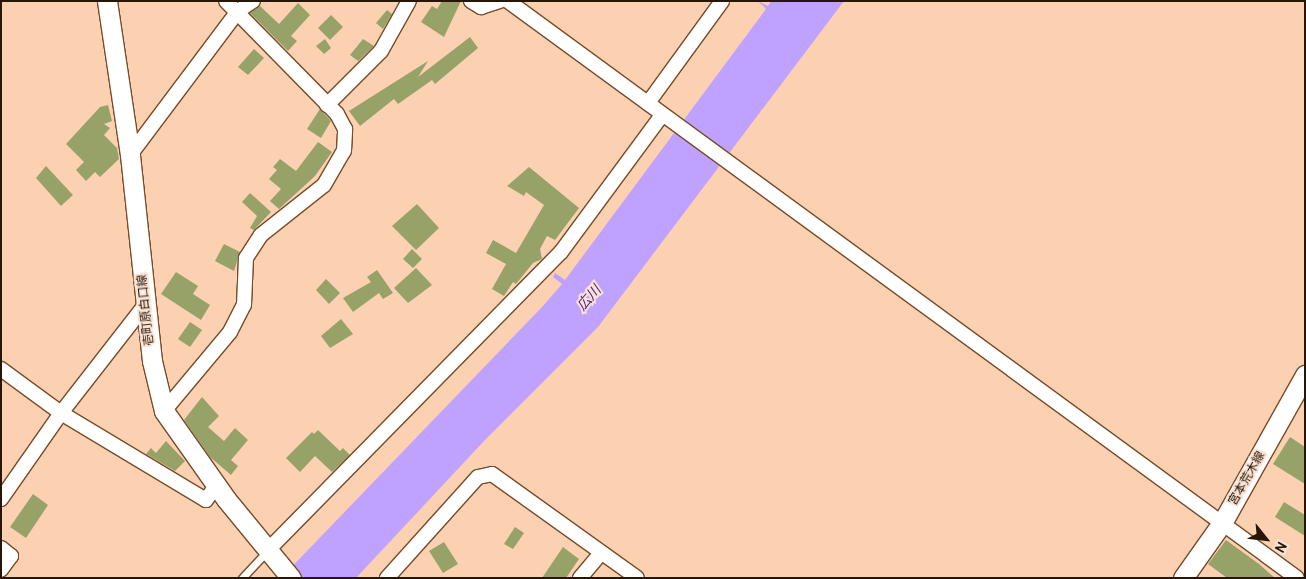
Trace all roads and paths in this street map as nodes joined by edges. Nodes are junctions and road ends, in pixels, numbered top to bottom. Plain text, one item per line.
1 (107, 1) edge
2 (226, 1) edge
3 (253, 1) edge
4 (410, 1) edge
5 (471, 1) edge
6 (500, 1) edge
7 (508, 1) edge
8 (722, 1) edge
9 (238, 11) junction
10 (648, 103) junction
11 (328, 105) junction
12 (666, 119) junction
13 (130, 155) junction
14 (146, 304) junction
15 (1, 369) edge
16 (1305, 375) edge
17 (164, 411) junction
18 (61, 413) junction
19 (216, 484) junction
20 (1, 499) edge
21 (1222, 523) junction
22 (1, 548) edge
23 (601, 553) junction
24 (273, 556) junction
25 (1, 570) edge
26 (242, 578) edge
27 (290, 578) edge
28 (387, 578) edge
29 (580, 578) edge
30 (637, 578) edge
31 (1183, 578) edge
32 (1297, 578) edge

1 - 13 main road, 壱町原白口線
2 - 9 street
3 - 9 street
4 - 11 street
5 - 6 street
7 - 10 street
8 - 10 street
9 - 11 street
9 - 13 street
10 - 12 street
11 - 17 street
12 - 21 street
12 - 24 street
13 - 14 main road, 壱町原白口線
14 - 17 main road, 壱町原白口線
14 - 18 street
15 - 18 street
16 - 21 main road, 宮本荒木線
17 - 19 main road, 壱町原白口線
18 - 19 street
18 - 20 street
19 - 24 main road, 壱町原白口線
21 - 31 main road, 宮本荒木線
21 - 32 street
22 - 25 street
23 - 28 street
23 - 29 street
23 - 30 street
24 - 26 lane
24 - 27 main road, 壱町原白口線

